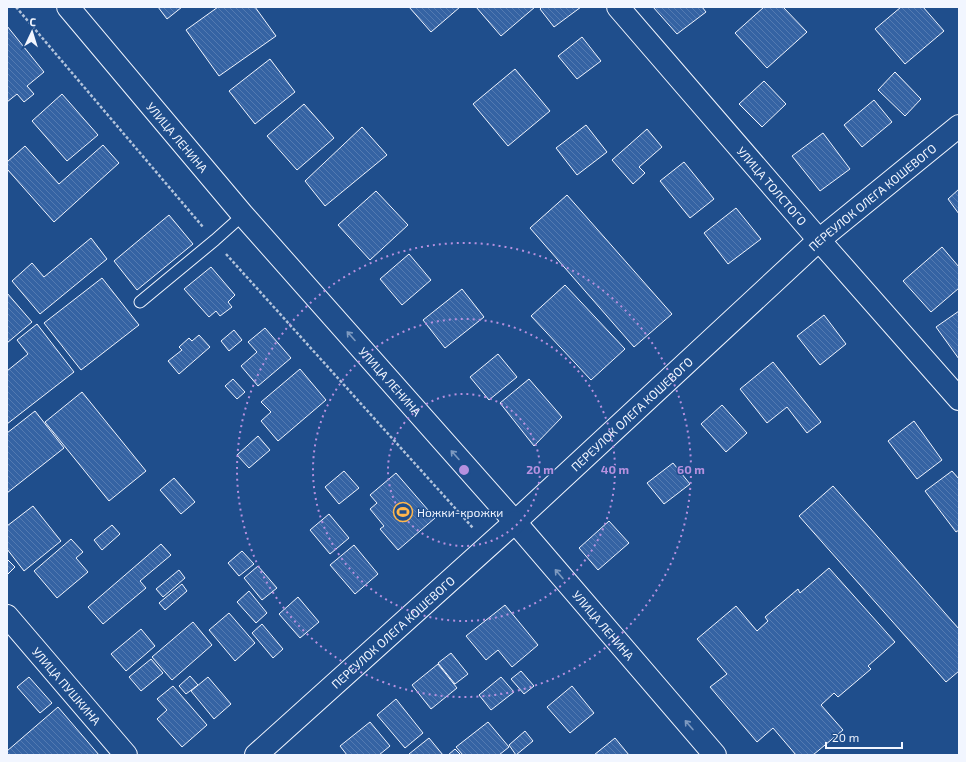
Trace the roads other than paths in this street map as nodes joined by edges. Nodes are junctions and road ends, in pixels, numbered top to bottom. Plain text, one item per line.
1 (68, 7) edge
2 (618, 7) edge
3 (959, 126) edge
4 (243, 215) junction
5 (819, 240) junction
6 (140, 302) dead end
7 (959, 399) edge
8 (515, 522) junction
9 (7, 616) edge
10 (126, 755) edge
11 (256, 755) edge
12 (715, 755) edge

1 - 4 street, УЛИЦА ЛЕНИНА
2 - 5 street, УЛИЦА ТОЛСТОГО
3 - 5 street, ПЕРЕУЛОК ОЛЕГА КОШЕВОГО
4 - 6 lane
8 -> 4 street, УЛИЦА ЛЕНИНА
5 - 7 street, УЛИЦА ТОЛСТОГО
5 - 8 street, ПЕРЕУЛОК ОЛЕГА КОШЕВОГО
8 - 11 street, ПЕРЕУЛОК ОЛЕГА КОШЕВОГО
12 -> 8 street, УЛИЦА ЛЕНИНА
9 - 10 street, УЛИЦА ПУШКИНА

